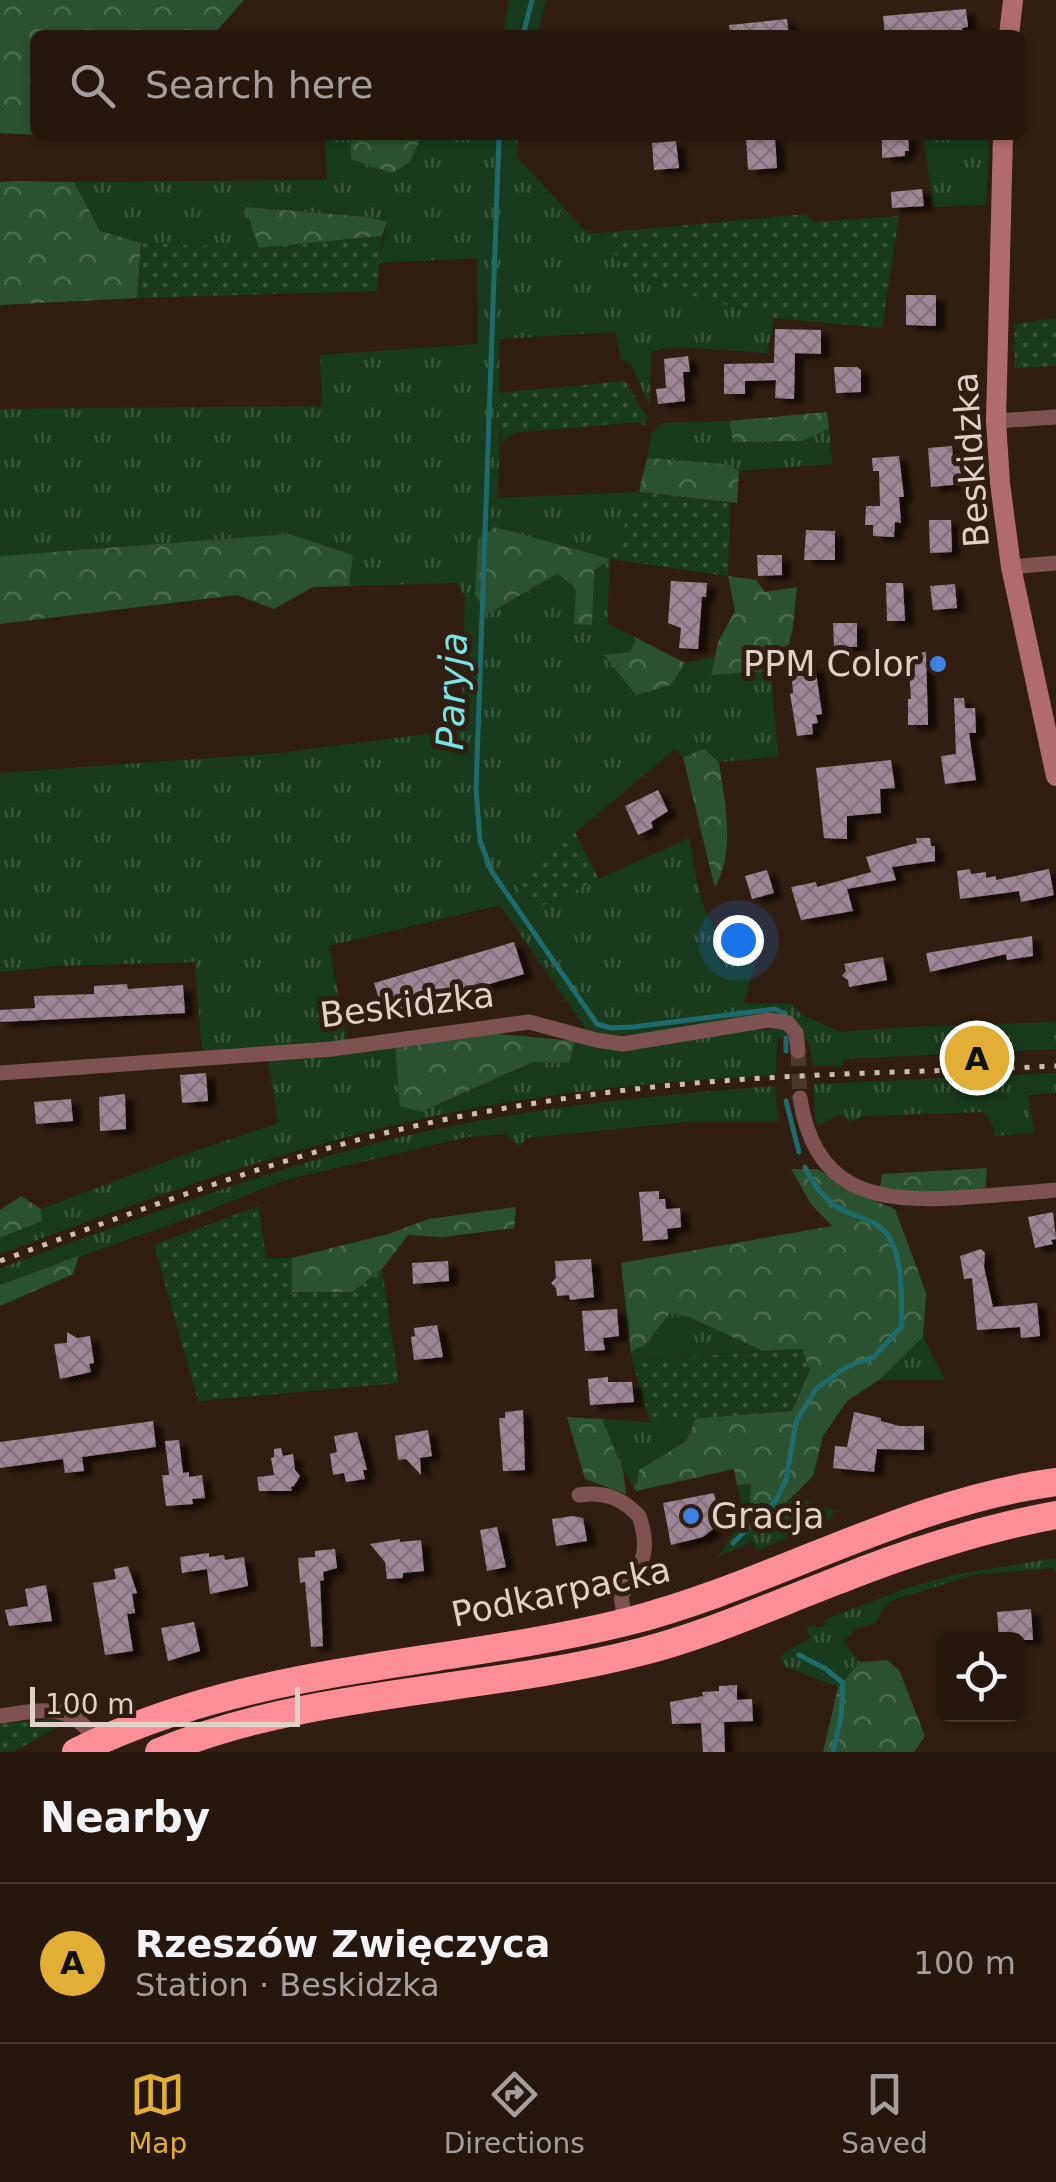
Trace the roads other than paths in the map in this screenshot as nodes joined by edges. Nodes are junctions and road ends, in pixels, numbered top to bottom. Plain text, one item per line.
1 (1012, 0) edge
2 (1009, 30) edge
3 (1004, 140) edge
4 (1056, 418) edge
5 (996, 421) junction
6 (1056, 563) edge
7 (1011, 567) junction
8 (1056, 776) edge
9 (798, 1051) tunnel mouth
10 (0, 1073) edge
11 (800, 1098) tunnel mouth
12 (1056, 1190) edge
13 (1056, 1482) edge
14 (579, 1496) dead end
15 (1056, 1515) edge
16 (833, 1546) junction
17 (768, 1608) junction
18 (670, 1609) junction
19 (625, 1622) junction
20 (614, 1658) junction
21 (0, 1716) edge
22 (87, 1747) edge
23 (159, 1752) edge

1 - 2 street
3 - 5 street, Beskidzka
4 - 5 street
5 - 7 street, Beskidzka
6 - 7 street
7 - 8 street, Beskidzka
9 - 10 street, Beskidzka
11 - 12 street
13 - 16 highway, Podkarpacka
14 - 19 street
15 - 17 highway, Podkarpacka
16 - 17 highway
16 - 18 highway, Podkarpacka
17 - 20 highway, Podkarpacka
18 - 19 highway, Podkarpacka
18 - 20 highway
19 - 22 highway, Podkarpacka
20 - 23 highway, Podkarpacka
21 - 22 street

